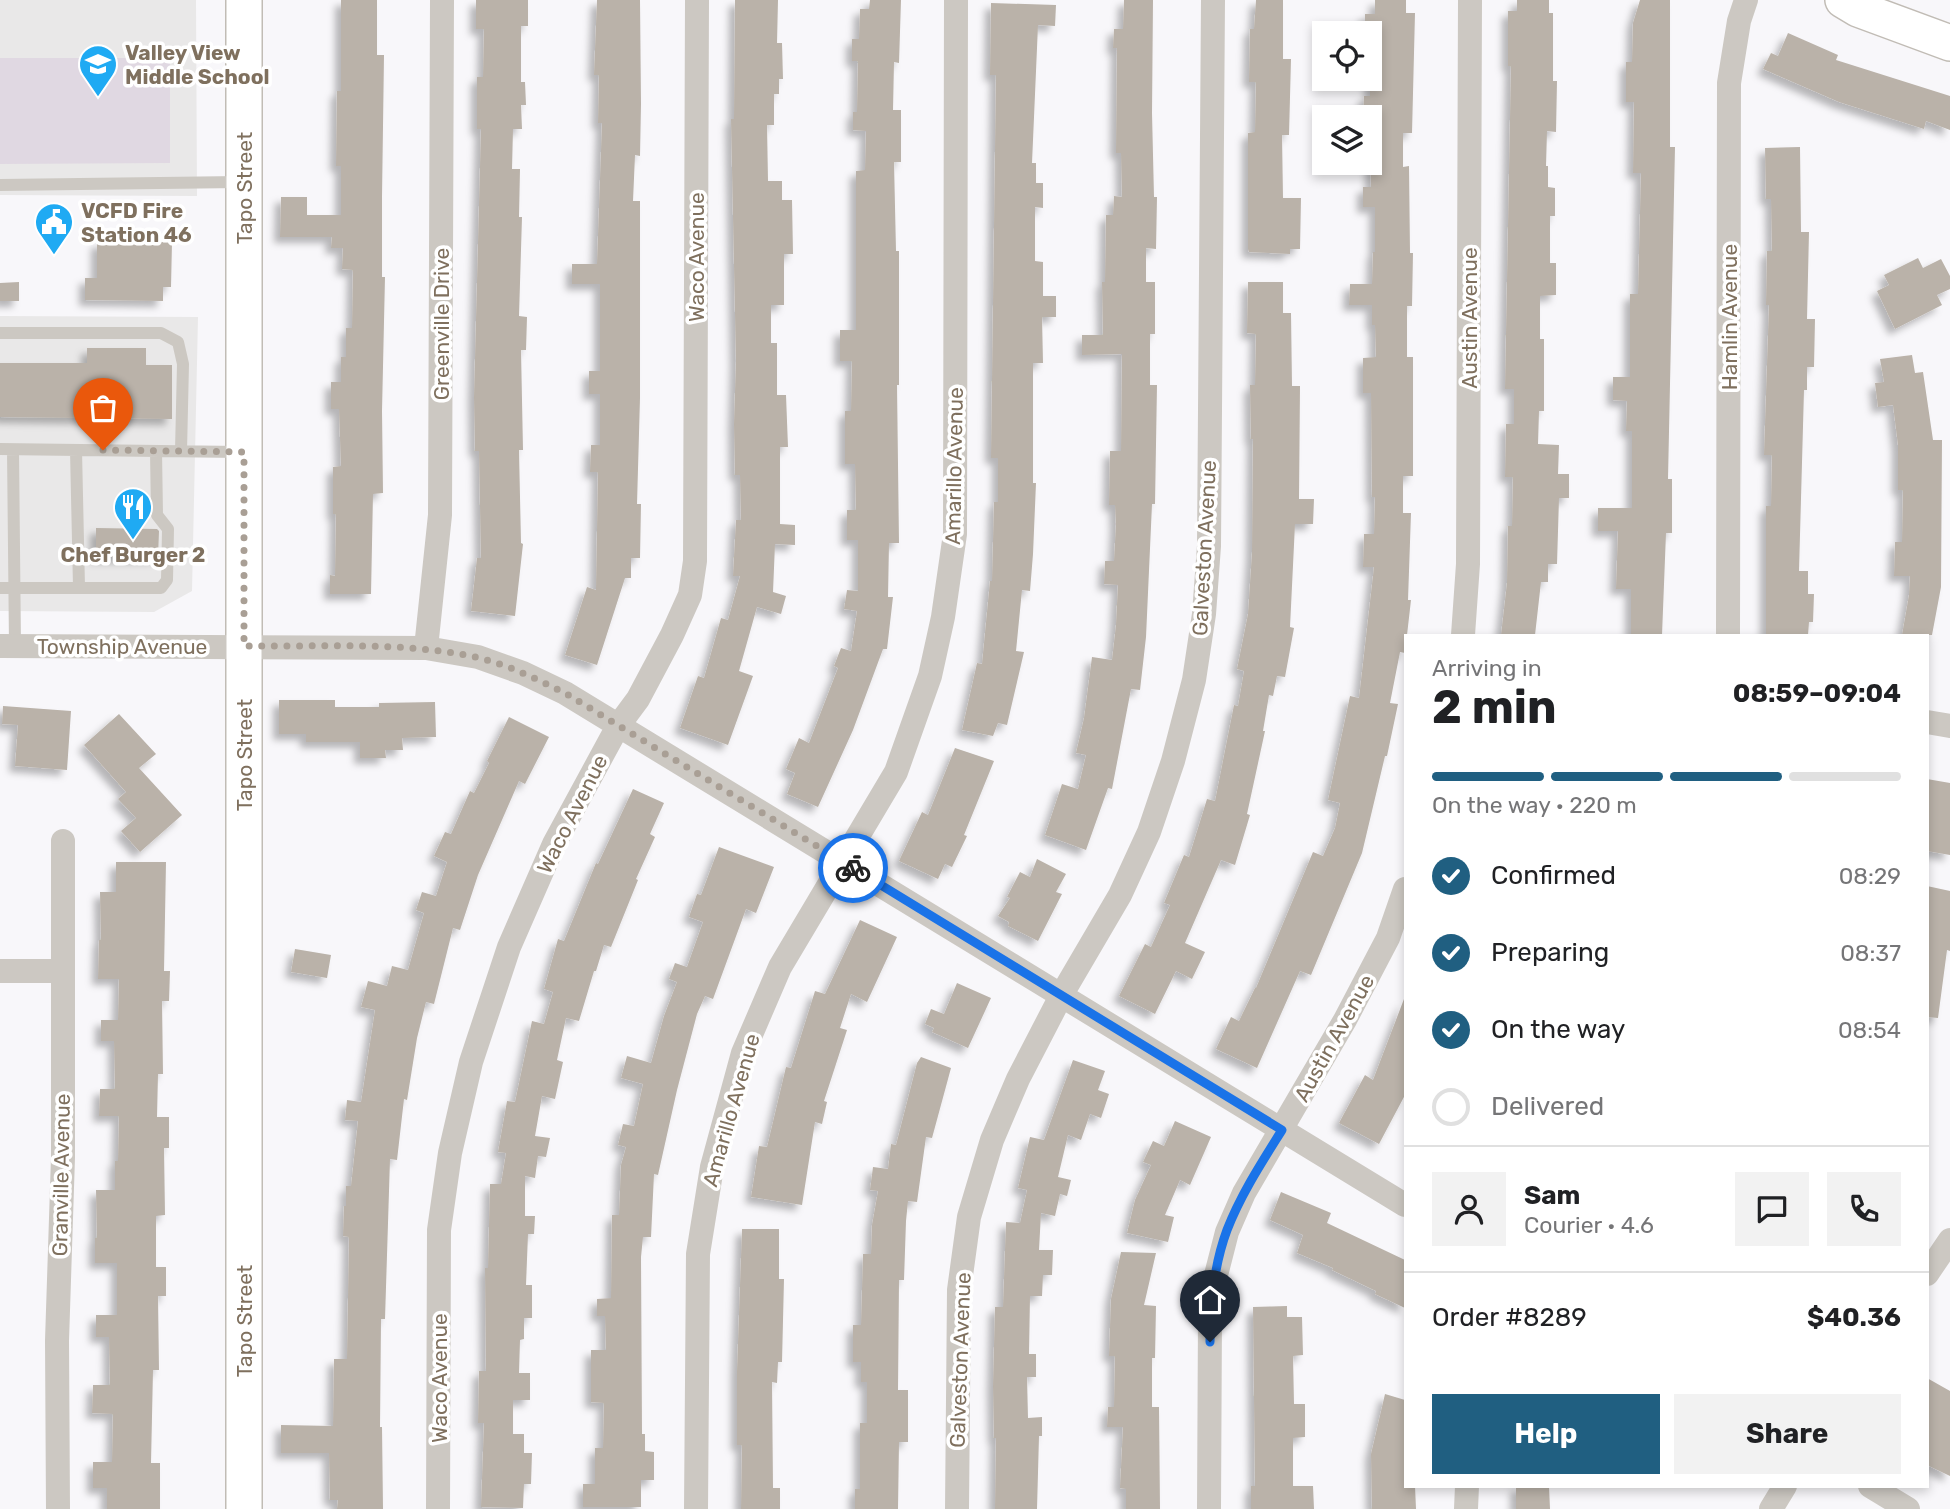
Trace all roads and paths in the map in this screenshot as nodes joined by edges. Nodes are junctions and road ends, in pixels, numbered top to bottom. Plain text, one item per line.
1 (244, 0) edge
2 (442, 0) edge
3 (697, 0) edge
4 (956, 0) edge
5 (1213, 0) edge
6 (1470, 0) edge
7 (1746, 0) edge
8 (1843, 0) edge
9 (1950, 43) edge
10 (244, 182) junction
11 (0, 185) edge
12 (0, 332) edge
13 (7, 449) edge
14 (76, 450) junction
15 (156, 451) junction
16 (181, 451) junction
17 (244, 452) junction
18 (79, 587) junction
19 (0, 588) edge
20 (16, 588) junction
21 (1463, 634) edge
22 (1728, 634) edge
23 (7, 646) edge
24 (244, 646) junction
25 (426, 648) junction
26 (1929, 722) edge
27 (618, 726) junction
28 (1950, 726) edge
29 (63, 841) dead end
30 (841, 861) junction
31 (1404, 893) edge
32 (0, 971) edge
33 (63, 971) junction
34 (1062, 994) junction
35 (1282, 1130) junction
36 (1404, 1204) edge
37 (1950, 1240) edge
38 (1929, 1271) edge
39 (1467, 1488) edge
40 (1784, 1488) edge
41 (1873, 1488) edge
42 (58, 1509) edge
43 (244, 1509) edge
44 (438, 1509) edge
45 (696, 1509) edge
46 (957, 1509) edge
47 (1209, 1509) edge
48 (1466, 1509) edge
49 (1771, 1509) edge
50 (1908, 1509) edge

1 - 10 street, Tapo Street
2 - 25 street, Greenville Drive
3 - 27 street, Waco Avenue
4 - 30 street, Amarillo Avenue
5 - 34 street, Galveston Avenue
6 - 21 street, Austin Avenue
7 - 22 street, Hamlin Avenue
8 - 9 street
10 - 11 lane
10 - 17 street, Tapo Street
12 - 16 lane
13 - 14 lane
13 - 20 lane
14 - 15 lane
14 - 18 lane
15 - 16 lane
15 - 18 lane
16 - 17 lane
17 - 24 street, Tapo Street
18 - 20 lane
19 - 20 lane
20 - 23 lane
23 - 24 street, Township Avenue
24 - 25 street, Township Avenue
24 - 43 street, Tapo Street
25 - 27 street, Township Avenue
26 - 28 street
27 - 30 street, Township Avenue
27 - 44 street, Waco Avenue
29 - 33 street, Granville Avenue
30 - 34 street, Township Avenue
30 - 45 street, Amarillo Avenue
31 - 35 street, Austin Avenue
32 - 33 street
33 - 42 street, Granville Avenue
34 - 35 street, Township Avenue
34 - 46 street, Galveston Avenue
35 - 36 street, Township Avenue
35 - 47 street, Austin Avenue
37 - 38 street
39 - 48 street
40 - 49 street
41 - 50 street

